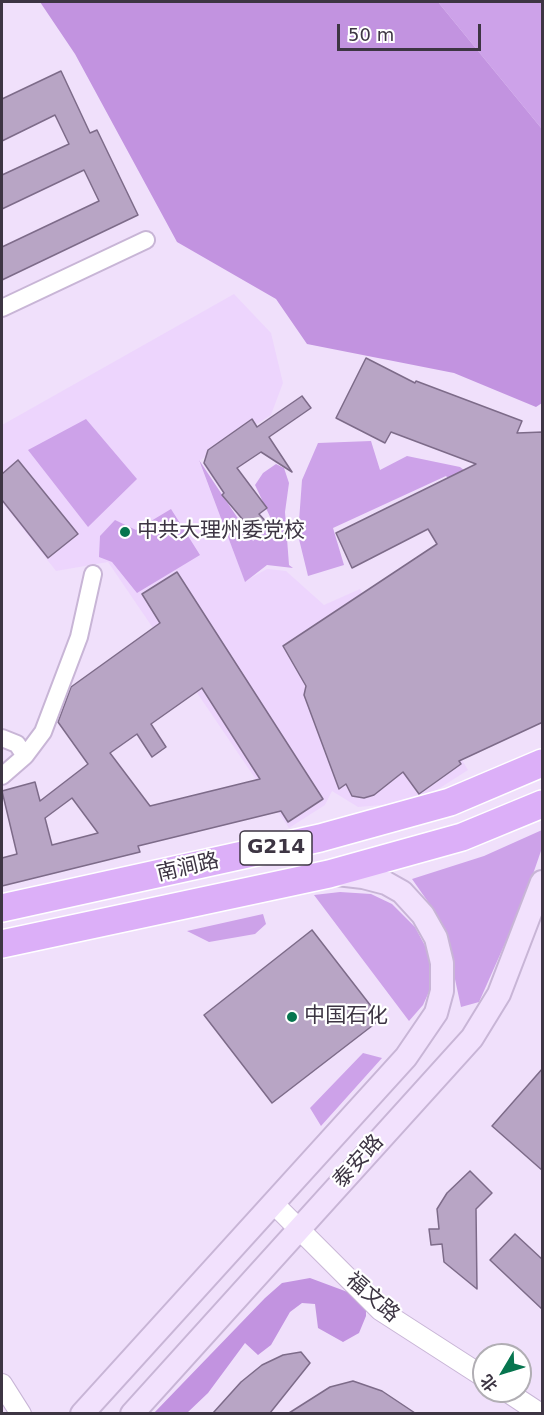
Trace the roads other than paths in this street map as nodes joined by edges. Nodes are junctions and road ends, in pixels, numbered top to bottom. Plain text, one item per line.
1 (147, 240) dead end
2 (2, 308) edge
3 (93, 574) dead end
4 (2, 738) edge
5 (26, 756) junction
6 (543, 764) edge
7 (2, 776) edge
8 (543, 804) edge
9 (329, 874) junction
10 (543, 882) edge
11 (2, 908) edge
12 (2, 944) edge
13 (273, 1203) junction
14 (299, 1228) junction
15 (472, 1369) edge
16 (2, 1384) edge
17 (526, 1403) edge
18 (21, 1413) edge
19 (82, 1413) edge
20 (132, 1413) edge
21 (542, 1413) edge

1 - 2 street
3 - 5 street
4 - 5 street
5 - 7 street
6 - 11 highway, 南涧路 / G214
8 - 9 highway, 南涧路 / G214
9 - 12 highway, 南涧路 / G214
9 - 13 main road
10 - 14 main road, 泰安路
13 - 14 street, 福文路
13 - 19 main road
14 - 15 street, 福文路
14 - 20 main road, 泰安路
16 - 18 street
17 - 21 street

